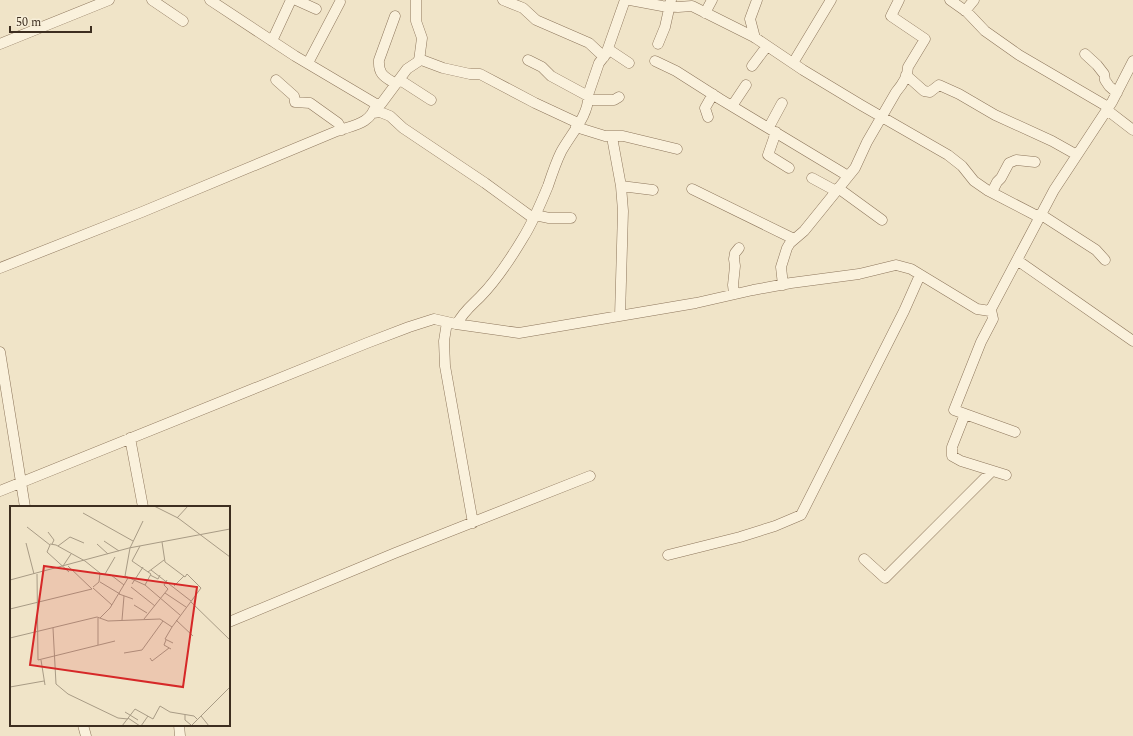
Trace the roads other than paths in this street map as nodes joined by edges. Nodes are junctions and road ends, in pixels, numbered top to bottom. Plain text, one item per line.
1 (109, 0) edge
2 (152, 0) edge
3 (210, 0) edge
4 (291, 0) edge
5 (296, 0) edge
6 (416, 0) edge
7 (505, 0) edge
8 (625, 0) edge
9 (630, 0) edge
10 (712, 0) edge
11 (757, 0) edge
12 (831, 0) edge
13 (899, 0) edge
14 (950, 0) edge
15 (974, 0) edge
16 (340, 2) dead end
17 (670, 3) edge
18 (316, 9) dead end
19 (965, 11) junction
20 (705, 12) junction
21 (395, 16) dead end
22 (183, 21) dead end
23 (755, 38) junction
24 (272, 41) junction
25 (0, 44) edge
26 (658, 44) dead end
27 (767, 46) junction
28 (606, 53) junction
29 (1085, 54) dead end
30 (419, 59) junction
31 (528, 60) dead end
32 (655, 61) dead end
33 (1133, 62) edge
34 (629, 63) dead end
35 (793, 63) junction
36 (308, 64) junction
37 (752, 66) dead end
38 (906, 75) junction
39 (276, 80) dead end
40 (398, 82) junction
41 (746, 85) dead end
42 (1117, 93) junction
43 (713, 94) junction
44 (619, 97) dead end
45 (588, 98) junction
46 (430, 100) dead end
47 (782, 103) dead end
48 (732, 106) junction
49 (1107, 108) junction
50 (375, 109) junction
51 (882, 117) junction
52 (708, 118) dead end
53 (577, 125) junction
54 (772, 129) junction
55 (342, 130) junction
56 (1133, 130) edge
57 (612, 136) junction
58 (677, 149) dead end
59 (1076, 155) junction
60 (1035, 162) dead end
61 (789, 168) dead end
62 (848, 176) junction
63 (812, 178) dead end
64 (621, 186) junction
65 (692, 189) dead end
66 (654, 190) dead end
67 (837, 190) junction
68 (992, 192) junction
69 (1040, 216) junction
70 (534, 217) junction
71 (571, 218) dead end
72 (882, 220) dead end
73 (794, 240) junction
74 (739, 248) dead end
75 (1017, 260) junction
76 (1105, 260) dead end
77 (0, 268) edge
78 (920, 275) junction
79 (783, 285) junction
80 (734, 294) junction
81 (991, 310) junction
82 (620, 316) junction
83 (452, 323) junction
84 (1133, 341) edge
85 (0, 352) edge
86 (965, 414) junction
87 (1015, 432) dead end
88 (130, 438) junction
89 (992, 471) junction
90 (590, 476) dead end
91 (1006, 476) dead end
92 (21, 482) junction
93 (0, 491) edge
94 (25, 506) edge
95 (142, 506) edge
96 (473, 523) junction
97 (668, 555) dead end
98 (864, 559) dead end
99 (230, 622) edge
100 (82, 726) edge
101 (179, 726) edge
102 (86, 736) edge
103 (180, 736) edge

1 - 25 street
2 - 22 street
3 - 24 street
4 - 24 street
5 - 18 street
6 - 30 street
7 - 28 street
8 - 28 street
9 - 17 street
10 - 20 street
11 - 23 street
12 - 35 street
13 - 38 street
14 - 19 street
15 - 19 street
16 - 36 street
17 - 20 street
17 - 26 street
19 - 49 street
20 - 23 street
21 - 40 street
23 - 27 street
24 - 36 street
27 - 35 street
27 - 37 street
28 - 34 street
28 - 45 street
29 - 42 street
30 - 40 street
30 - 53 street
31 - 45 street
32 - 43 street
33 - 42 street
35 - 51 street
36 - 50 street
38 - 51 street
38 - 59 street
39 - 55 street
40 - 46 street
40 - 50 street
41 - 48 street
42 - 49 street
43 - 48 street
43 - 52 street
44 - 45 street
45 - 53 street
47 - 54 street
48 - 54 street
49 - 56 street
49 - 59 street
50 - 55 street
50 - 70 street
51 - 62 street
51 - 68 street
53 - 57 street
53 - 70 street
54 - 61 street
54 - 62 street
55 - 77 street
57 - 58 street
57 - 64 street
59 - 69 street
60 - 68 street
62 - 67 street
63 - 67 street
64 - 66 street
64 - 82 street
65 - 73 street
67 - 72 street
67 - 73 street
68 - 69 street
69 - 75 street
69 - 76 street
70 - 71 street
70 - 83 street
73 - 79 street
74 - 80 street
75 - 81 street
75 - 84 street
78 - 79 street
78 - 81 street
78 - 97 street
79 - 80 street
80 - 82 street
81 - 86 street
82 - 83 street
83 - 88 street
83 - 96 street
85 - 92 street
86 - 87 street
86 - 89 street
88 - 92 street
88 - 95 street
89 - 91 street
89 - 98 street
90 - 96 street
92 - 93 street
92 - 94 street
96 - 99 street
100 - 102 street
101 - 103 street

